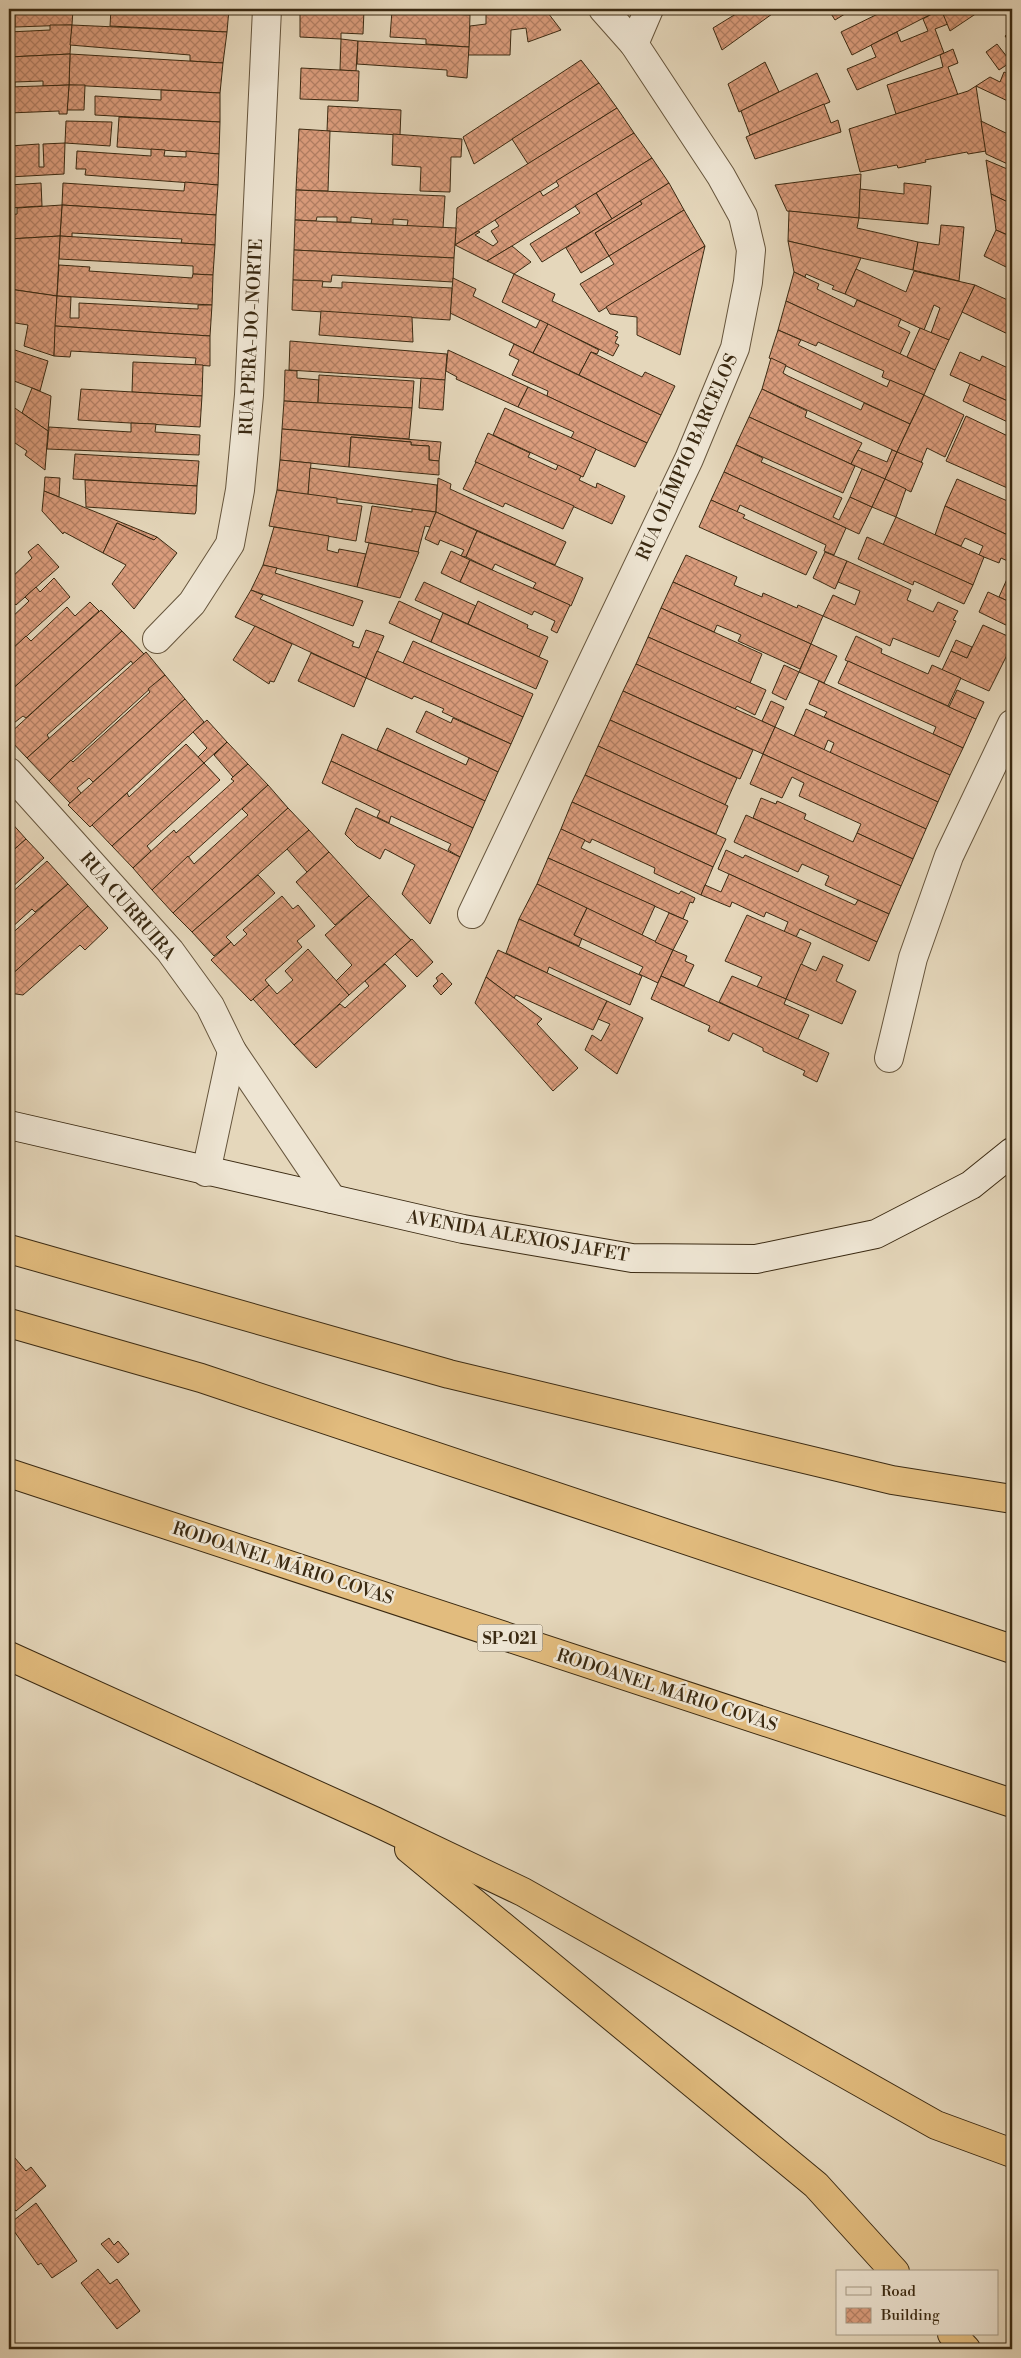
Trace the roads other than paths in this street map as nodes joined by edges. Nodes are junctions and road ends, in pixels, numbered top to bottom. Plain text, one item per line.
1 (267, 9) edge
2 (603, 9) edge
3 (649, 9) edge
4 (634, 44) junction
5 (157, 639) dead end
6 (1012, 724) edge
7 (9, 772) edge
8 (472, 914) dead end
9 (232, 1050) junction
10 (889, 1058) dead end
11 (9, 1125) edge
12 (1012, 1152) edge
13 (206, 1172) junction
14 (332, 1199) junction
15 (9, 1249) edge
16 (9, 1323) edge
17 (9, 1472) edge
18 (1012, 1499) edge
19 (1012, 1649) edge
20 (9, 1656) edge
21 (1012, 1804) edge
22 (374, 1821) junction
23 (1012, 2152) edge
24 (893, 2270) edge
25 (954, 2336) edge
26 (966, 2349) edge

1 - 5 street, RUA PERA-DO-NORTE
2 - 4 street, RUA OLÍMPIO BARCELOS
3 - 4 street
4 - 8 street, RUA OLÍMPIO BARCELOS
6 - 10 street
7 - 9 street, RUA CURRUIRA
9 - 13 street
9 - 14 street, RUA CURRUIRA
11 - 13 street, AVENIDA ALEXIOS JAFET
12 - 14 street, AVENIDA ALEXIOS JAFET
13 - 14 street, AVENIDA ALEXIOS JAFET
15 - 18 highway
16 - 19 highway
17 - 21 highway, RODOANEL MÁRIO COVAS / SP-021
20 - 22 highway
22 - 23 highway
22 - 24 highway
25 - 26 highway

